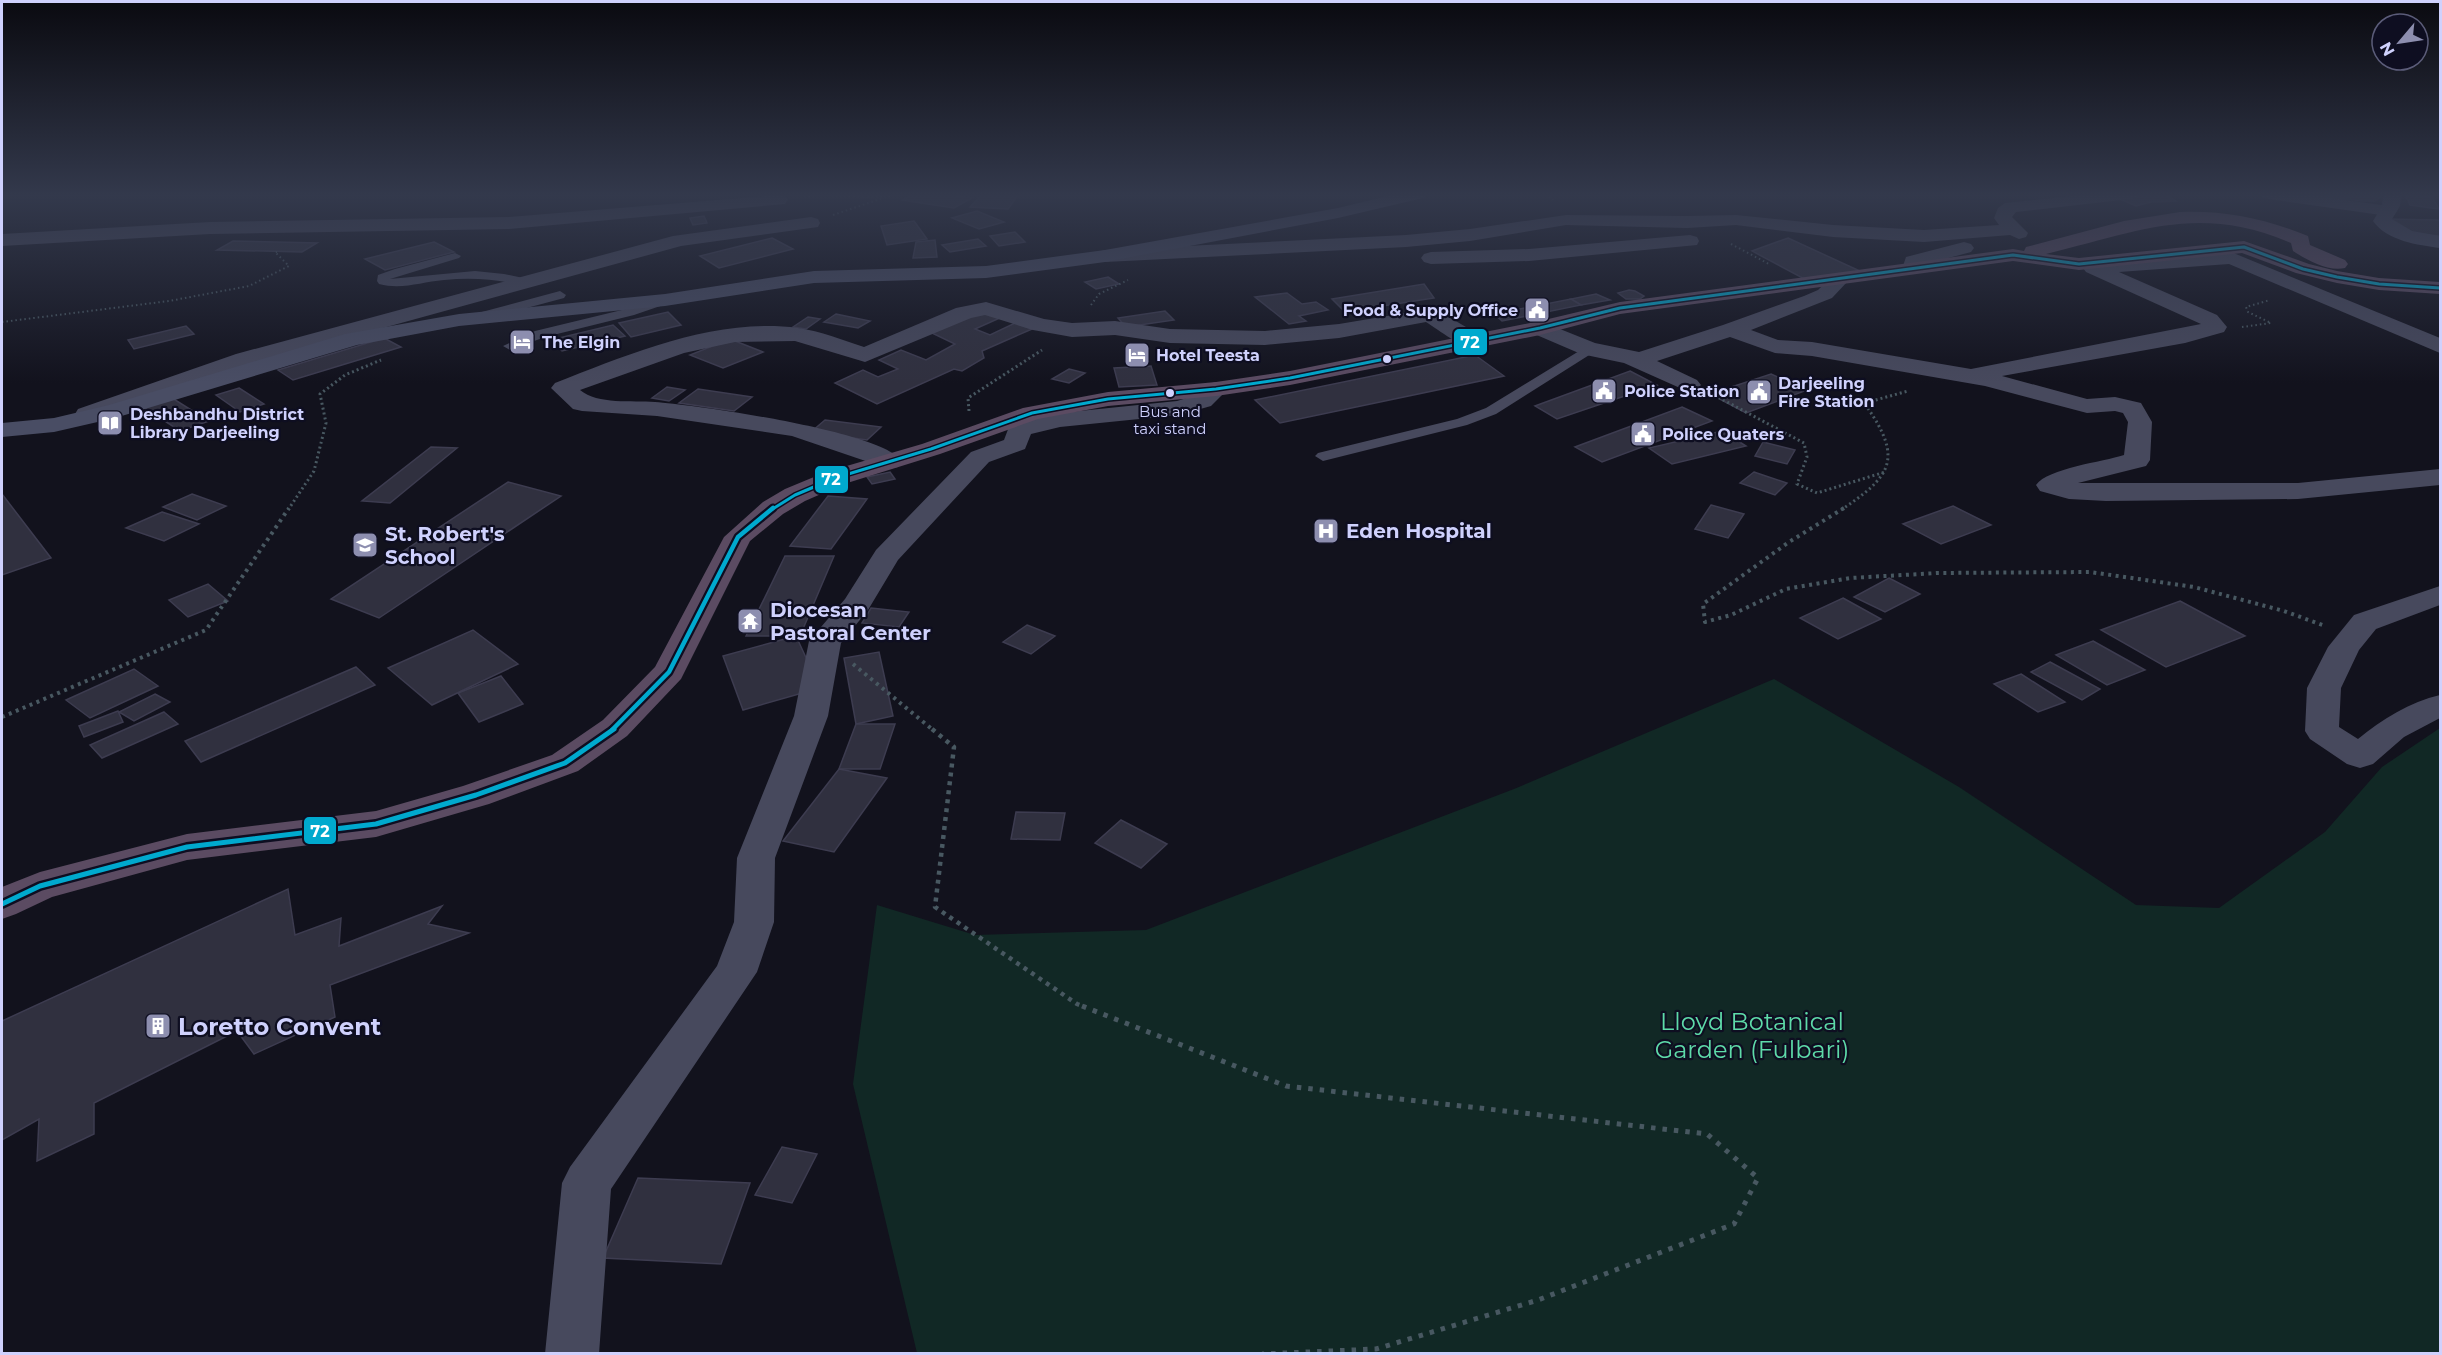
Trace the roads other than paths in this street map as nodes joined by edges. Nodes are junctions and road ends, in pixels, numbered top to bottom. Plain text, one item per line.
1 (450, 257) edge
2 (616, 257) edge
3 (1097, 257) edge
4 (1414, 257) edge
5 (1474, 257) edge
6 (1925, 257) edge
7 (1995, 257) edge
8 (2026, 257) edge
9 (2159, 257) edge
10 (2271, 257) edge
11 (2318, 257) edge
12 (2086, 266) junction
13 (1912, 269) junction
14 (2440, 274) edge
15 (1838, 281) junction
16 (524, 282) junction
17 (2440, 288) edge
18 (560, 295) dead end
19 (664, 300) junction
20 (470, 319) junction
21 (1540, 328) junction
22 (1731, 330) junction
23 (1475, 342) junction
24 (2440, 344) edge
25 (510, 346) dead end
26 (1589, 349) junction
27 (1632, 358) junction
28 (1964, 376) junction
29 (1689, 385) road end
30 (1216, 389) junction
31 (54, 425) junction
32 (2, 430) edge
33 (1323, 456) dead end
34 (889, 461) junction
35 (2440, 477) edge
36 (2440, 595) edge
37 (2440, 705) edge
38 (2, 904) edge
39 (572, 1353) edge

1 - 16 lane
2 - 16 street
3 - 19 main road
4 - 5 street
6 - 13 street
7 - 13 highway
8 - 12 highway
9 - 12 highway
10 - 17 highway
11 - 14 highway
12 - 24 street
12 - 28 street
13 - 15 highway
15 - 21 highway
15 - 22 street
16 - 31 street
18 - 20 lane
19 - 20 main road
19 - 25 lane
20 - 31 main road
21 - 23 highway
21 - 26 street
22 - 27 street
22 - 28 street
23 - 30 highway
23 - 34 street
26 - 27 street
26 - 33 lane
27 - 29 street
28 - 35 street
30 - 34 highway
30 - 39 street
31 - 32 main road
34 - 38 highway
36 - 37 street

